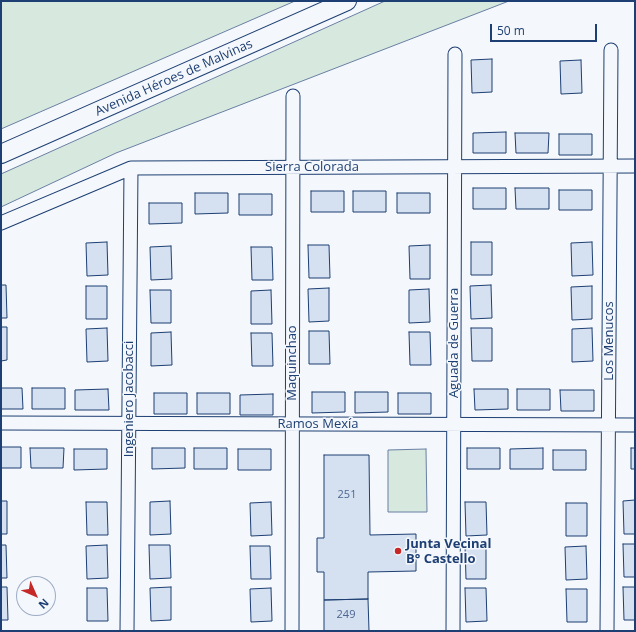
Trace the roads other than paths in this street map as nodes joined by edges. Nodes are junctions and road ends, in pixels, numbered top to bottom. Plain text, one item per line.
1 (347, 1) edge
2 (611, 50) dead end
3 (455, 54) dead end
4 (293, 96) dead end
5 (1, 154) edge
6 (610, 166) junction
7 (635, 166) edge
8 (293, 167) junction
9 (455, 167) junction
10 (130, 168) junction
11 (1, 222) edge
12 (1, 423) edge
13 (129, 424) junction
14 (292, 424) junction
15 (454, 424) junction
16 (608, 425) junction
17 (635, 425) edge
18 (127, 631) edge
19 (292, 631) edge
20 (453, 631) edge
21 (607, 631) edge

1 - 5 main road, Avenida Héroes de Malvinas
2 - 6 street, Los Menucos
3 - 9 street, Aguada de Guerra
4 - 8 street, Maquinchao
6 - 7 street, Sierra Colorada
6 - 9 street, Sierra Colorada
6 - 16 street, Los Menucos
8 - 9 street, Sierra Colorada
8 - 10 street, Sierra Colorada
8 - 14 street, Maquinchao
9 - 15 street, Aguada de Guerra
10 - 11 street, Sierra Colorada
10 - 13 street, Ingeniero Jacobacci
12 - 13 street, Ramos Mexía
13 - 14 street, Ramos Mexía
13 - 18 street, Ingeniero Jacobacci
14 - 15 street, Ramos Mexía
14 - 19 street, Maquinchao
15 - 16 street, Ramos Mexía
15 - 20 street, Aguada de Guerra
16 - 17 street, Ramos Mexía
16 - 21 street, Los Menucos

